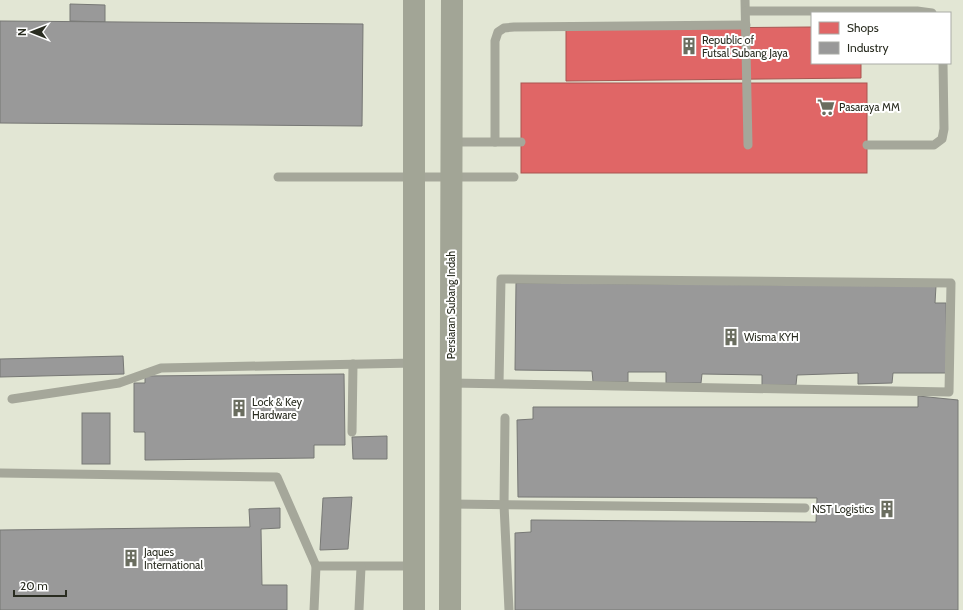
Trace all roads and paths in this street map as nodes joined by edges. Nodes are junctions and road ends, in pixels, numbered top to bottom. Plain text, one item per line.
1 (414, 0) edge
2 (452, 0) edge
3 (745, 0) edge
4 (746, 11) junction
5 (924, 12) edge
6 (746, 25) junction
7 (943, 64) edge
8 (451, 142) junction
9 (495, 142) junction
10 (521, 142) dead end
11 (748, 145) dead end
12 (867, 145) dead end
13 (278, 177) dead end
14 (414, 177) junction
15 (451, 177) junction
16 (514, 177) dead end
17 (414, 362) junction
18 (353, 364) junction
19 (451, 383) junction
20 (500, 384) junction
21 (12, 399) dead end
22 (505, 418) dead end
23 (352, 432) dead end
24 (0, 474) edge
25 (450, 504) junction
26 (504, 505) junction
27 (805, 508) dead end
28 (316, 566) junction
29 (414, 566) junction
30 (361, 567) junction
31 (314, 610) edge
32 (359, 610) edge
33 (414, 610) edge
34 (450, 610) edge
35 (509, 610) edge

1 - 14 main road
2 - 8 main road, Persiaran Subang Indah
3 - 4 lane
4 - 5 lane
4 - 6 lane
6 - 9 lane
6 - 11 lane
7 - 12 lane
8 - 9 lane
8 - 15 main road, Persiaran Subang Indah
9 - 10 lane
13 - 14 lane
14 - 15 lane
14 - 17 main road
15 - 16 lane
15 - 19 main road, Persiaran Subang Indah
17 - 18 lane
17 - 29 main road
18 - 21 lane
18 - 23 lane
19 - 20 lane
19 - 25 main road, Persiaran Subang Indah
20 - 20 lane
22 - 26 lane
24 - 28 lane
25 - 26 lane
25 - 34 main road, Persiaran Subang Indah
26 - 27 lane
26 - 35 lane
28 - 30 lane
28 - 31 lane
29 - 30 lane
29 - 33 main road
30 - 32 lane

